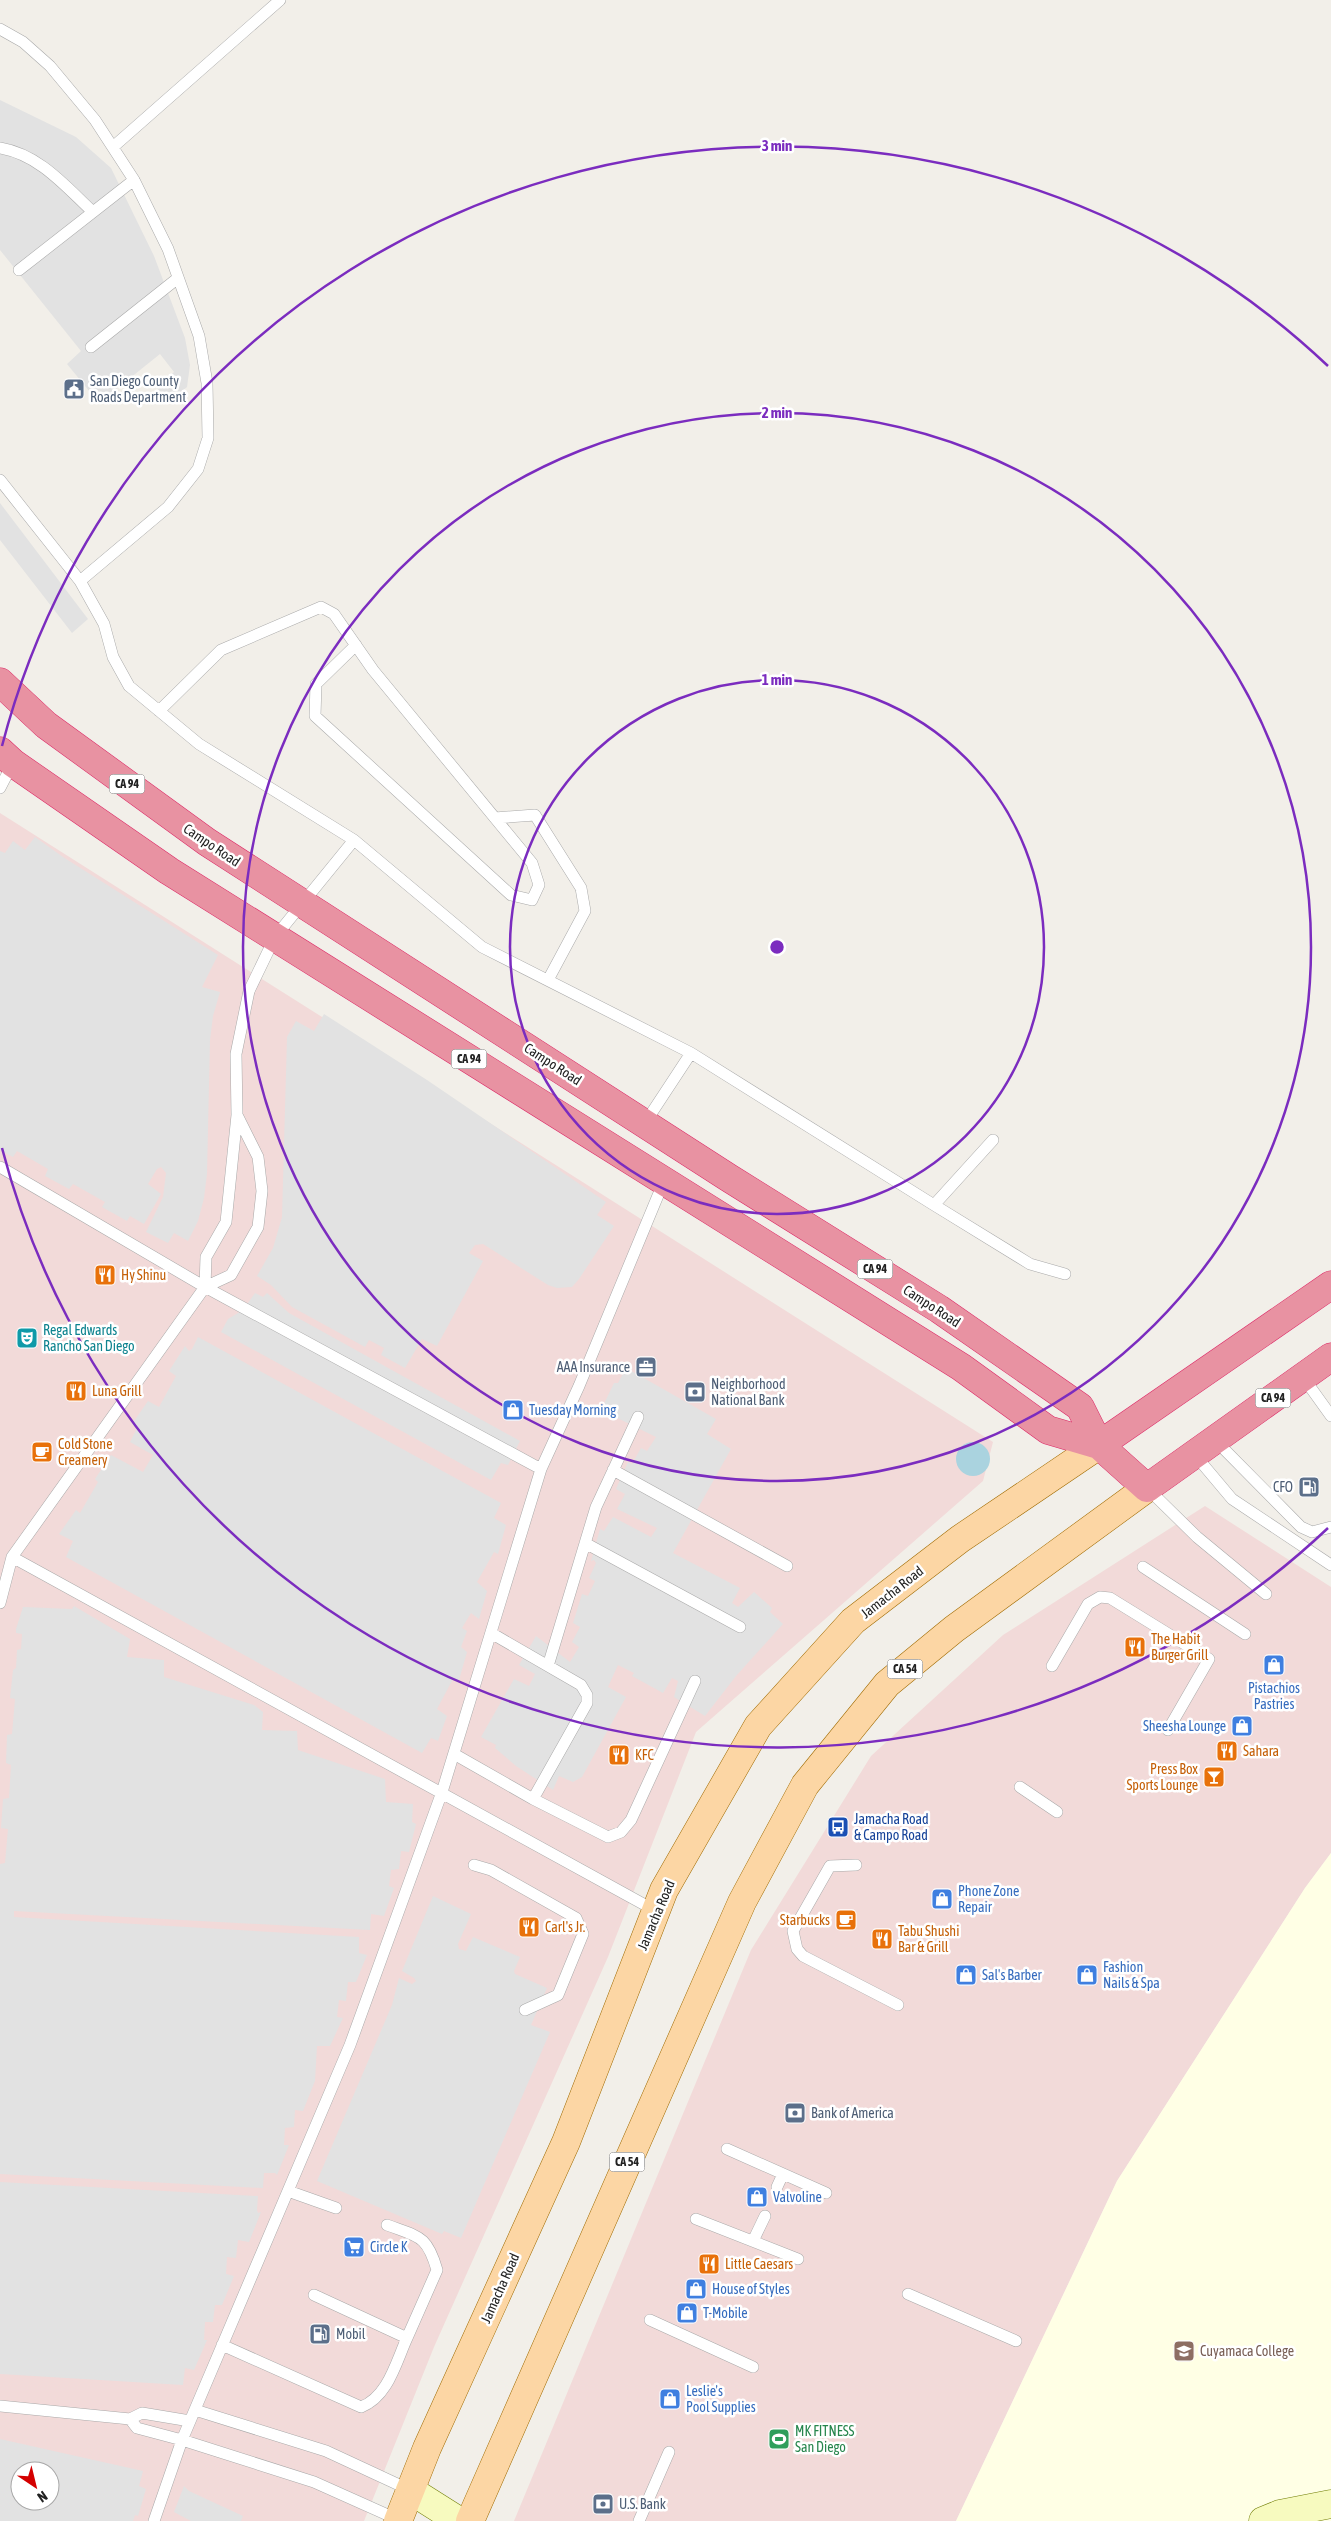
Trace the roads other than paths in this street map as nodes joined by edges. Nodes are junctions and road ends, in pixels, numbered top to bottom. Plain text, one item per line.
1 (280, 0) edge
2 (0, 30) edge
3 (113, 147) junction
4 (0, 148) edge
5 (134, 180) junction
6 (93, 212) junction
7 (19, 270) dead end
8 (178, 278) junction
9 (91, 347) dead end
10 (0, 480) edge
11 (80, 581) junction
12 (356, 645) junction
13 (0, 682) edge
14 (159, 711) junction
15 (6, 757) edge
16 (0, 788) edge
17 (495, 818) junction
18 (354, 840) junction
19 (301, 904) junction
20 (275, 937) junction
21 (548, 980) junction
22 (691, 1053) junction
23 (237, 1115) junction
24 (645, 1123) junction
25 (994, 1140) dead end
26 (0, 1167) edge
27 (664, 1181) junction
28 (934, 1205) junction
29 (1065, 1274) dead end
30 (1331, 1285) edge
31 (205, 1287) junction
32 (1331, 1357) edge
33 (1302, 1377) junction
34 (1331, 1416) edge
35 (638, 1417) dead end
36 (1099, 1445) junction
37 (1205, 1448) junction
38 (541, 1469) junction
39 (613, 1470) junction
40 (1147, 1488) junction
41 (1331, 1528) edge
42 (585, 1543) junction
43 (12, 1557) junction
44 (787, 1566) dead end
45 (1331, 1566) edge
46 (1142, 1567) dead end
47 (1266, 1594) dead end
48 (0, 1603) edge
49 (740, 1626) dead end
50 (491, 1633) junction
51 (1245, 1634) dead end
52 (548, 1666) junction
53 (1052, 1666) dead end
54 (695, 1681) dead end
55 (1168, 1730) dead end
56 (454, 1754) junction
57 (1020, 1787) dead end
58 (442, 1792) junction
59 (532, 1799) junction
60 (1057, 1812) dead end
61 (474, 1865) dead end
62 (856, 1865) dead end
63 (656, 1911) junction
64 (898, 2005) dead end
65 (525, 2010) dead end
66 (727, 2149) dead end
67 (783, 2174) junction
68 (777, 2187) dead end
69 (288, 2191) junction
70 (826, 2193) dead end
71 (336, 2208) dead end
72 (764, 2216) dead end
73 (696, 2218) dead end
74 (386, 2225) dead end
75 (753, 2241) junction
76 (798, 2259) dead end
77 (908, 2294) dead end
78 (314, 2295) dead end
79 (650, 2320) dead end
80 (407, 2338) junction
81 (1016, 2340) dead end
82 (222, 2345) junction
83 (754, 2367) dead end
84 (0, 2406) edge
85 (192, 2416) junction
86 (130, 2419) junction
87 (182, 2440) junction
88 (669, 2452) dead end
89 (410, 2490) junction
90 (1331, 2504) edge
91 (154, 2521) edge
92 (399, 2521) edge
93 (459, 2521) edge
94 (470, 2521) edge
95 (639, 2521) edge
96 (1263, 2521) edge

1 - 3 lane
2 - 3 lane
3 - 5 lane
4 - 6 lane
5 - 6 lane
5 - 8 lane
6 - 7 lane
8 - 9 lane
8 - 11 lane
10 - 11 lane
11 - 14 lane
12 - 14 lane
12 - 17 lane
12 - 17 lane
13 - 19 highway, Campo Road / CA 94
14 - 18 lane
15 - 16 lane
15 - 20 highway, Campo Road / CA 94
17 - 21 lane
18 - 19 lane
18 - 21 lane
19 - 20 lane
19 - 24 highway, Campo Road / CA 94
20 - 23 lane
20 - 27 highway, Campo Road / CA 94
21 - 22 lane
22 - 24 lane
22 - 28 lane
23 - 31 lane
23 - 31 lane
24 - 36 highway, Campo Road / CA 94
25 - 28 lane
26 - 31 lane
27 - 36 highway, Campo Road / CA 94
27 - 38 lane
28 - 29 lane
30 - 36 highway
31 - 38 lane
31 - 43 lane
32 - 33 highway, CA 94
33 - 34 lane
33 - 37 highway, CA 94
35 - 39 lane
36 - 40 highway, Campo Road / CA 94
36 - 63 main road, Jamacha Road
37 - 40 highway, CA 94
37 - 41 lane
37 - 45 lane
38 - 50 lane
39 - 42 lane
39 - 44 lane
40 - 47 lane
40 - 94 main road, CA 54
42 - 49 lane
42 - 52 lane
43 - 48 lane
43 - 58 lane
46 - 51 lane
50 - 52 lane
50 - 56 lane
52 - 59 lane
53 - 55 lane
54 - 59 lane
56 - 58 lane
56 - 59 lane
57 - 60 lane
58 - 63 lane
58 - 69 lane
61 - 65 lane
62 - 64 lane
63 - 89 main road, Jamacha Road
66 - 67 lane
67 - 68 lane
67 - 70 lane
69 - 71 lane
69 - 82 lane
72 - 75 lane
73 - 75 lane
74 - 80 lane
75 - 76 lane
77 - 81 lane
78 - 80 lane
79 - 83 lane
80 - 82 lane
82 - 85 lane
84 - 86 lane
85 - 86 lane
85 - 87 lane
85 - 89 lane
86 - 87 lane
87 - 91 lane
87 - 92 lane
88 - 95 lane
89 - 92 main road, Jamacha Road
89 - 93 street
90 - 96 street

